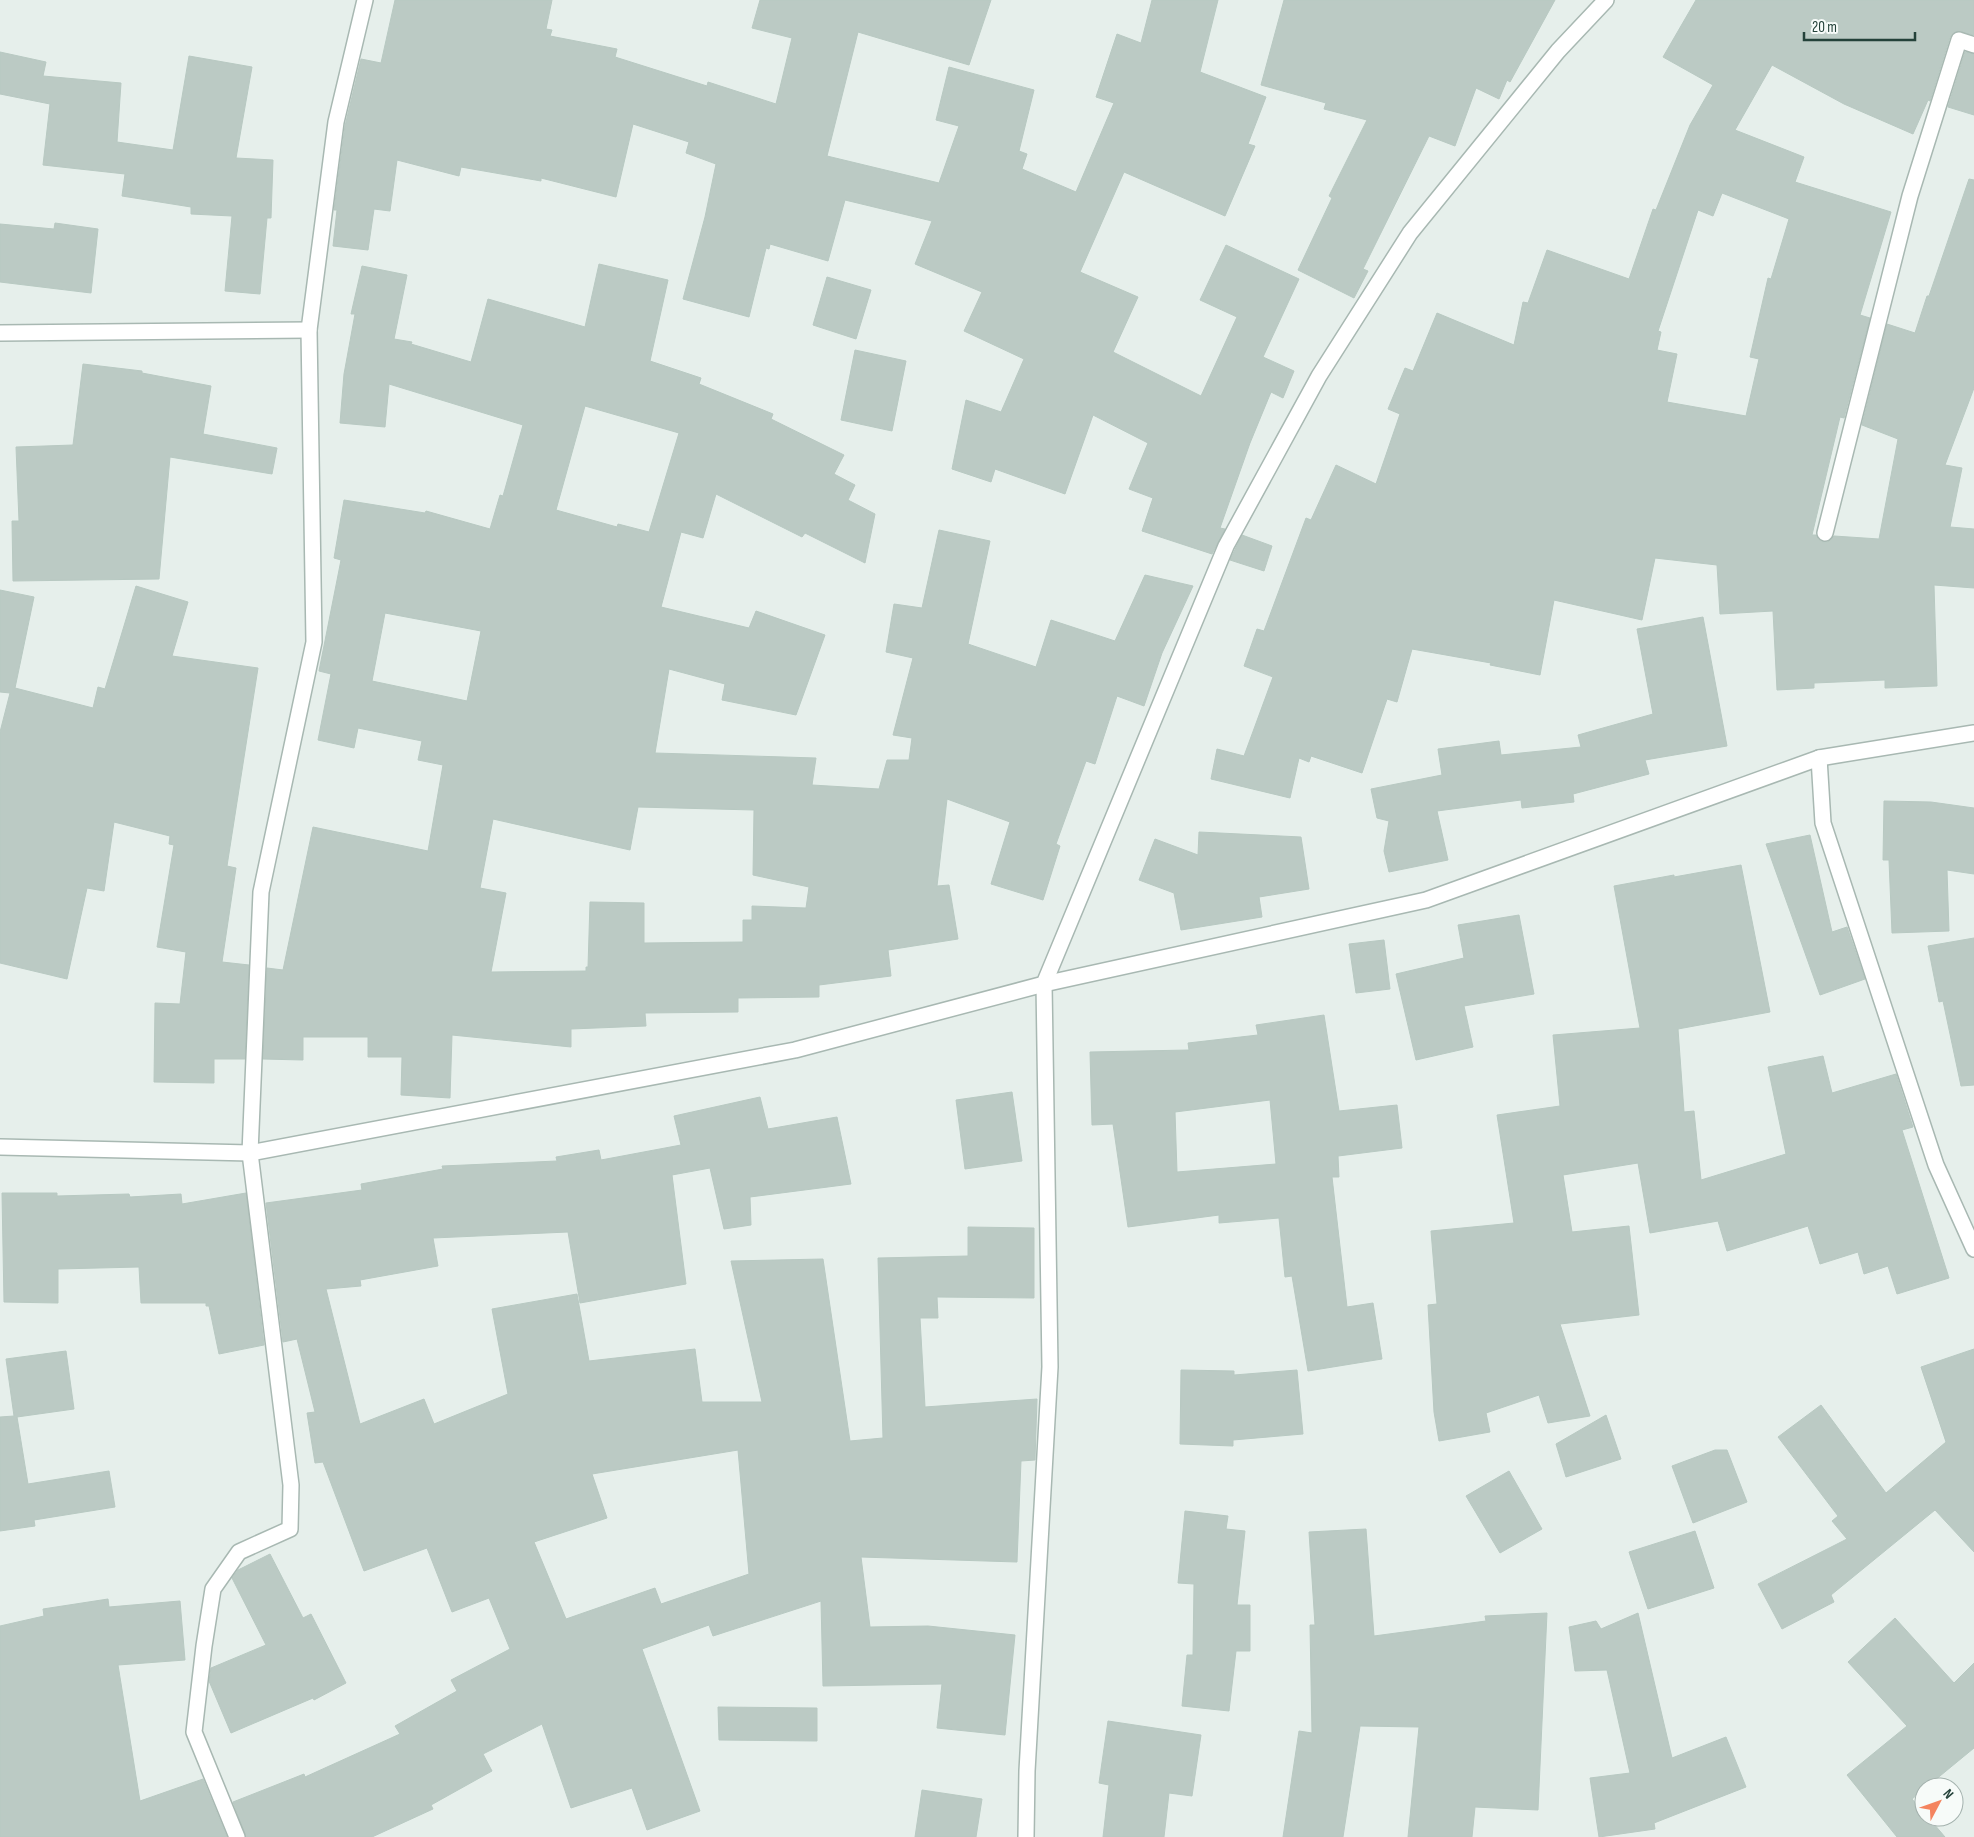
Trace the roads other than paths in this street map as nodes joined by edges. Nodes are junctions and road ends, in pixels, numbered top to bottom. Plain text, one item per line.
1 (365, 0) edge
2 (1606, 0) edge
3 (1974, 45) edge
4 (309, 330) junction
5 (0, 333) edge
6 (1825, 533) dead end
7 (1974, 733) edge
8 (1819, 758) junction
9 (1044, 984) junction
10 (0, 1147) edge
11 (250, 1153) junction
12 (1974, 1248) edge
13 (237, 1837) edge
14 (1026, 1837) edge

1 - 4 street
2 - 9 street
3 - 6 street
4 - 5 street
4 - 11 street
7 - 8 street
8 - 9 street
8 - 12 street
9 - 11 street
9 - 14 street
10 - 11 street
11 - 13 street

